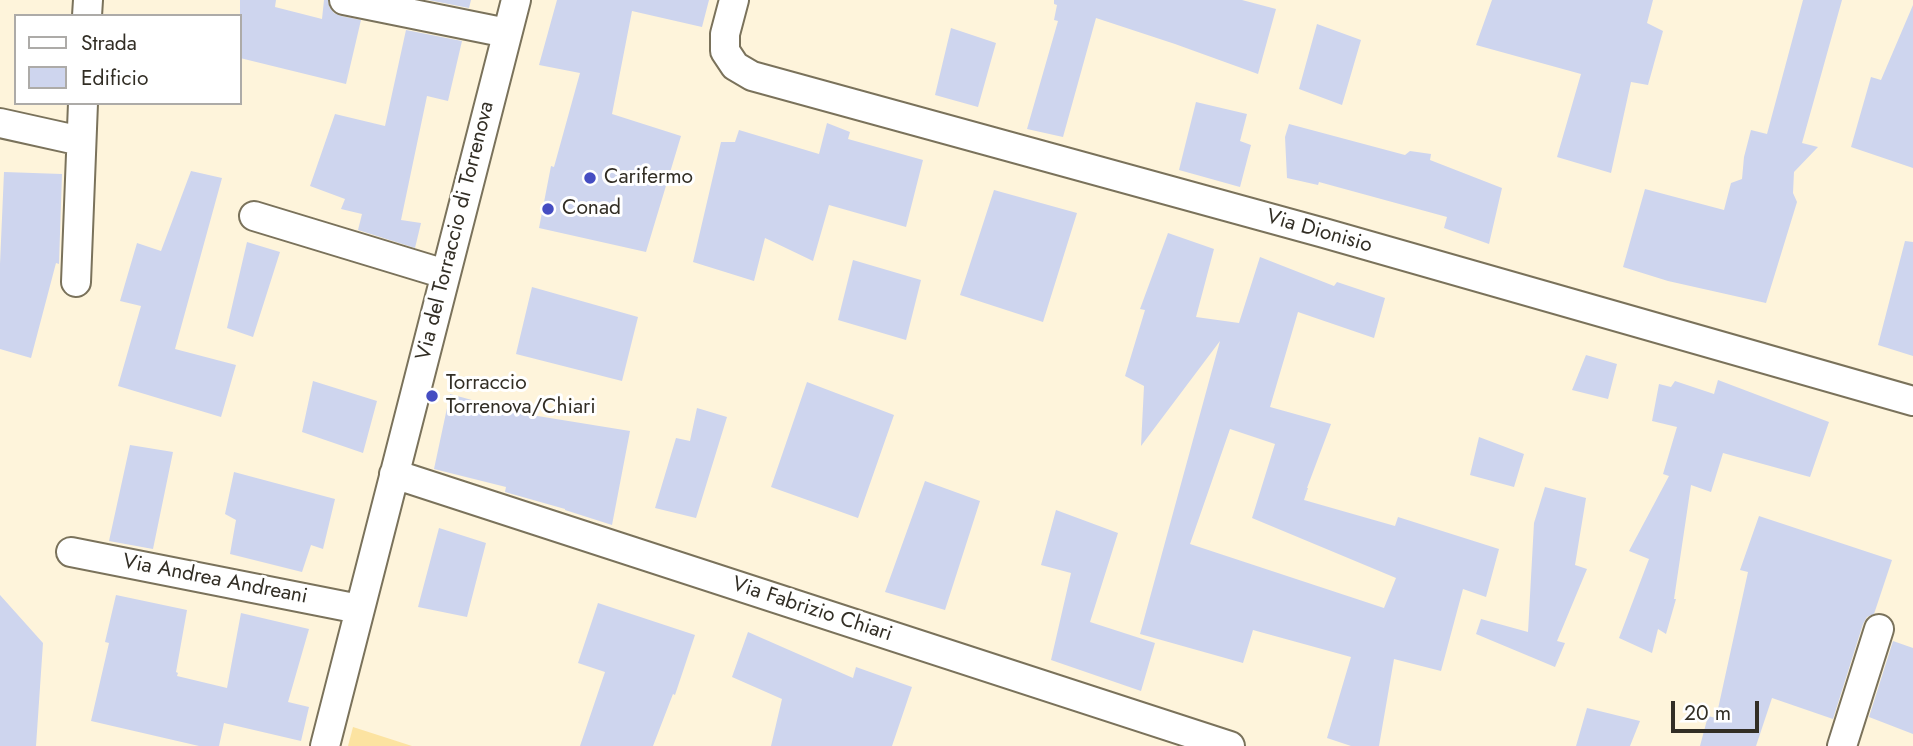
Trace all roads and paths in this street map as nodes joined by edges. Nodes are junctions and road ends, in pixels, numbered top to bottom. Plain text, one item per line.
1 (344, 0) edge
2 (516, 0) edge
3 (734, 0) edge
4 (507, 33) junction
5 (83, 105) edge
6 (0, 124) edge
7 (81, 141) junction
8 (254, 216) dead end
9 (445, 274) junction
10 (76, 282) dead end
11 (1913, 401) edge
12 (394, 474) junction
13 (71, 552) dead end
14 (359, 609) junction
15 (1879, 629) dead end
16 (325, 746) edge
17 (1230, 746) edge
18 (1842, 746) edge

1 - 4 street
2 - 4 street, Via del Torraccio di Torrenova
3 - 11 street, Via Dionisio
4 - 9 street, Via del Torraccio di Torrenova
5 - 7 street
6 - 7 street
7 - 10 street
8 - 9 street
9 - 12 street, Via del Torraccio di Torrenova
12 - 14 street, Via del Torraccio di Torrenova
12 - 17 street, Via Fabrizio Chiari
13 - 14 street, Via Andrea Andreani
14 - 16 street, Via del Torraccio di Torrenova
15 - 18 street

